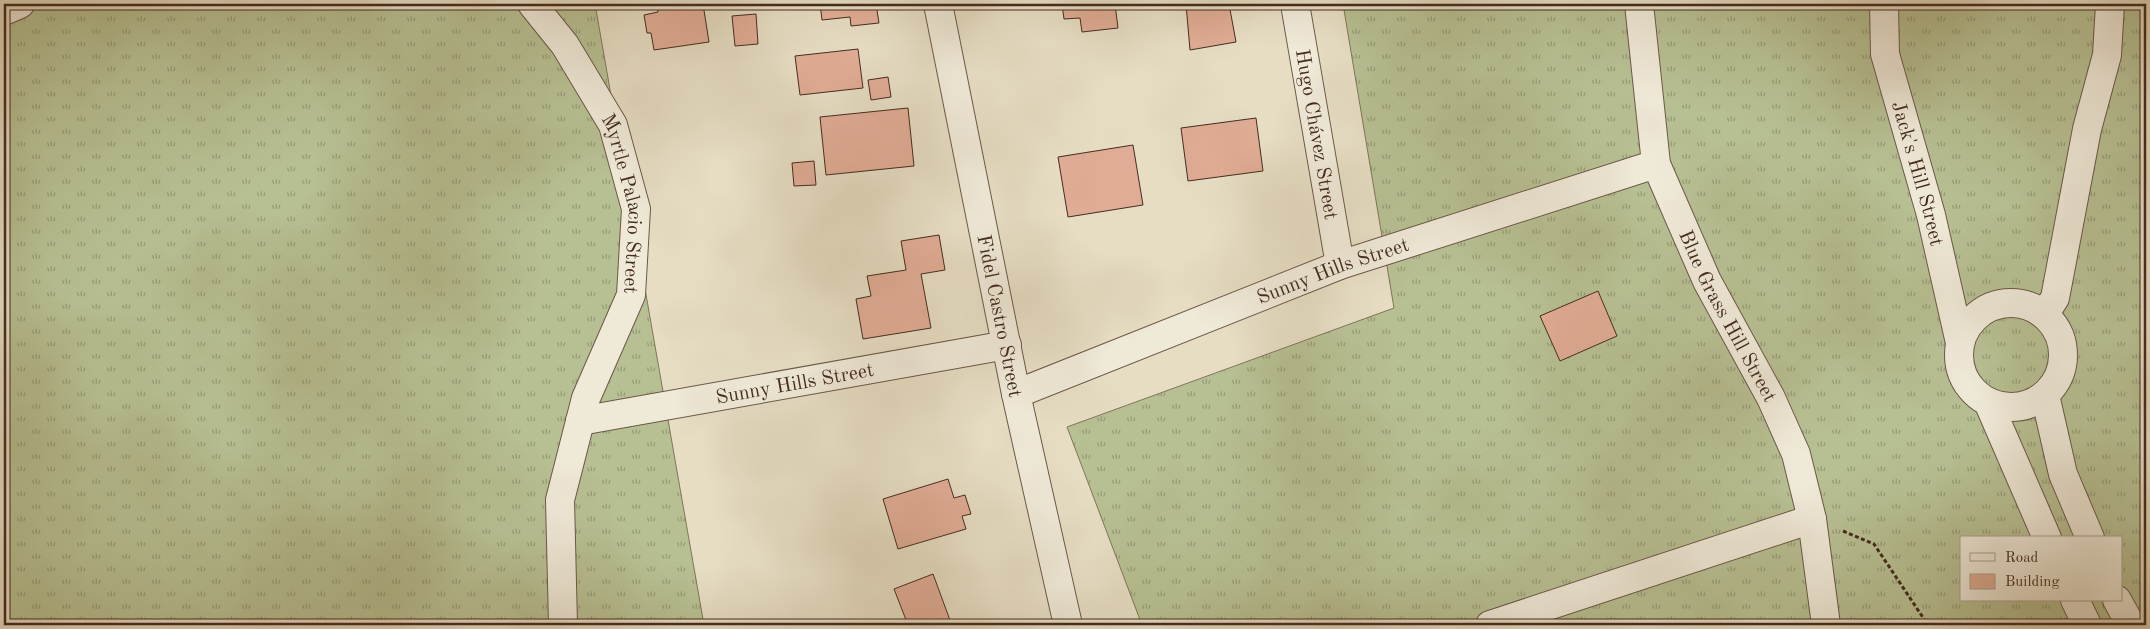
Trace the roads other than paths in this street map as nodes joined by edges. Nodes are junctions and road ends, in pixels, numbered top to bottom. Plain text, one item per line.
1 (20, 4) edge
2 (532, 4) edge
3 (938, 4) edge
4 (1295, 4) edge
5 (1639, 4) edge
6 (1884, 4) edge
7 (2110, 4) edge
8 (4, 11) edge
9 (1656, 164) junction
10 (1340, 265) junction
11 (2044, 315) junction
12 (1007, 344) junction
13 (1960, 344) junction
14 (1016, 394) junction
15 (2045, 394) junction
16 (1988, 402) junction
17 (580, 421) junction
18 (1812, 519) junction
19 (2046, 536) edge
20 (2089, 536) edge
21 (2076, 602) edge
22 (2118, 602) edge
23 (563, 625) edge
24 (1068, 625) edge
25 (1490, 625) edge
26 (1826, 625) edge
27 (2087, 625) edge
28 (2131, 625) edge

1 - 8 street
2 - 17 street, Myrtle Palacio Street
3 - 12 street, Fidel Castro Street
4 - 10 street, Hugo Chávez Street
5 - 9 street, Blue Grass Hill Street
6 - 13 street, Jack's Hill Street
7 - 11 street
9 - 10 street, Sunny Hills Street
9 - 18 street, Blue Grass Hill Street
10 - 14 street, Sunny Hills Street
11 - 13 street
11 - 15 street
12 - 14 street, Fidel Castro Street
12 - 17 street, Sunny Hills Street
13 - 16 street
14 - 24 street, Fidel Castro Street
15 - 16 street
15 - 20 street
16 - 19 street
17 - 23 street, Myrtle Palacio Street
18 - 25 street
18 - 26 street, Blue Grass Hill Street
21 - 27 street
22 - 28 street

